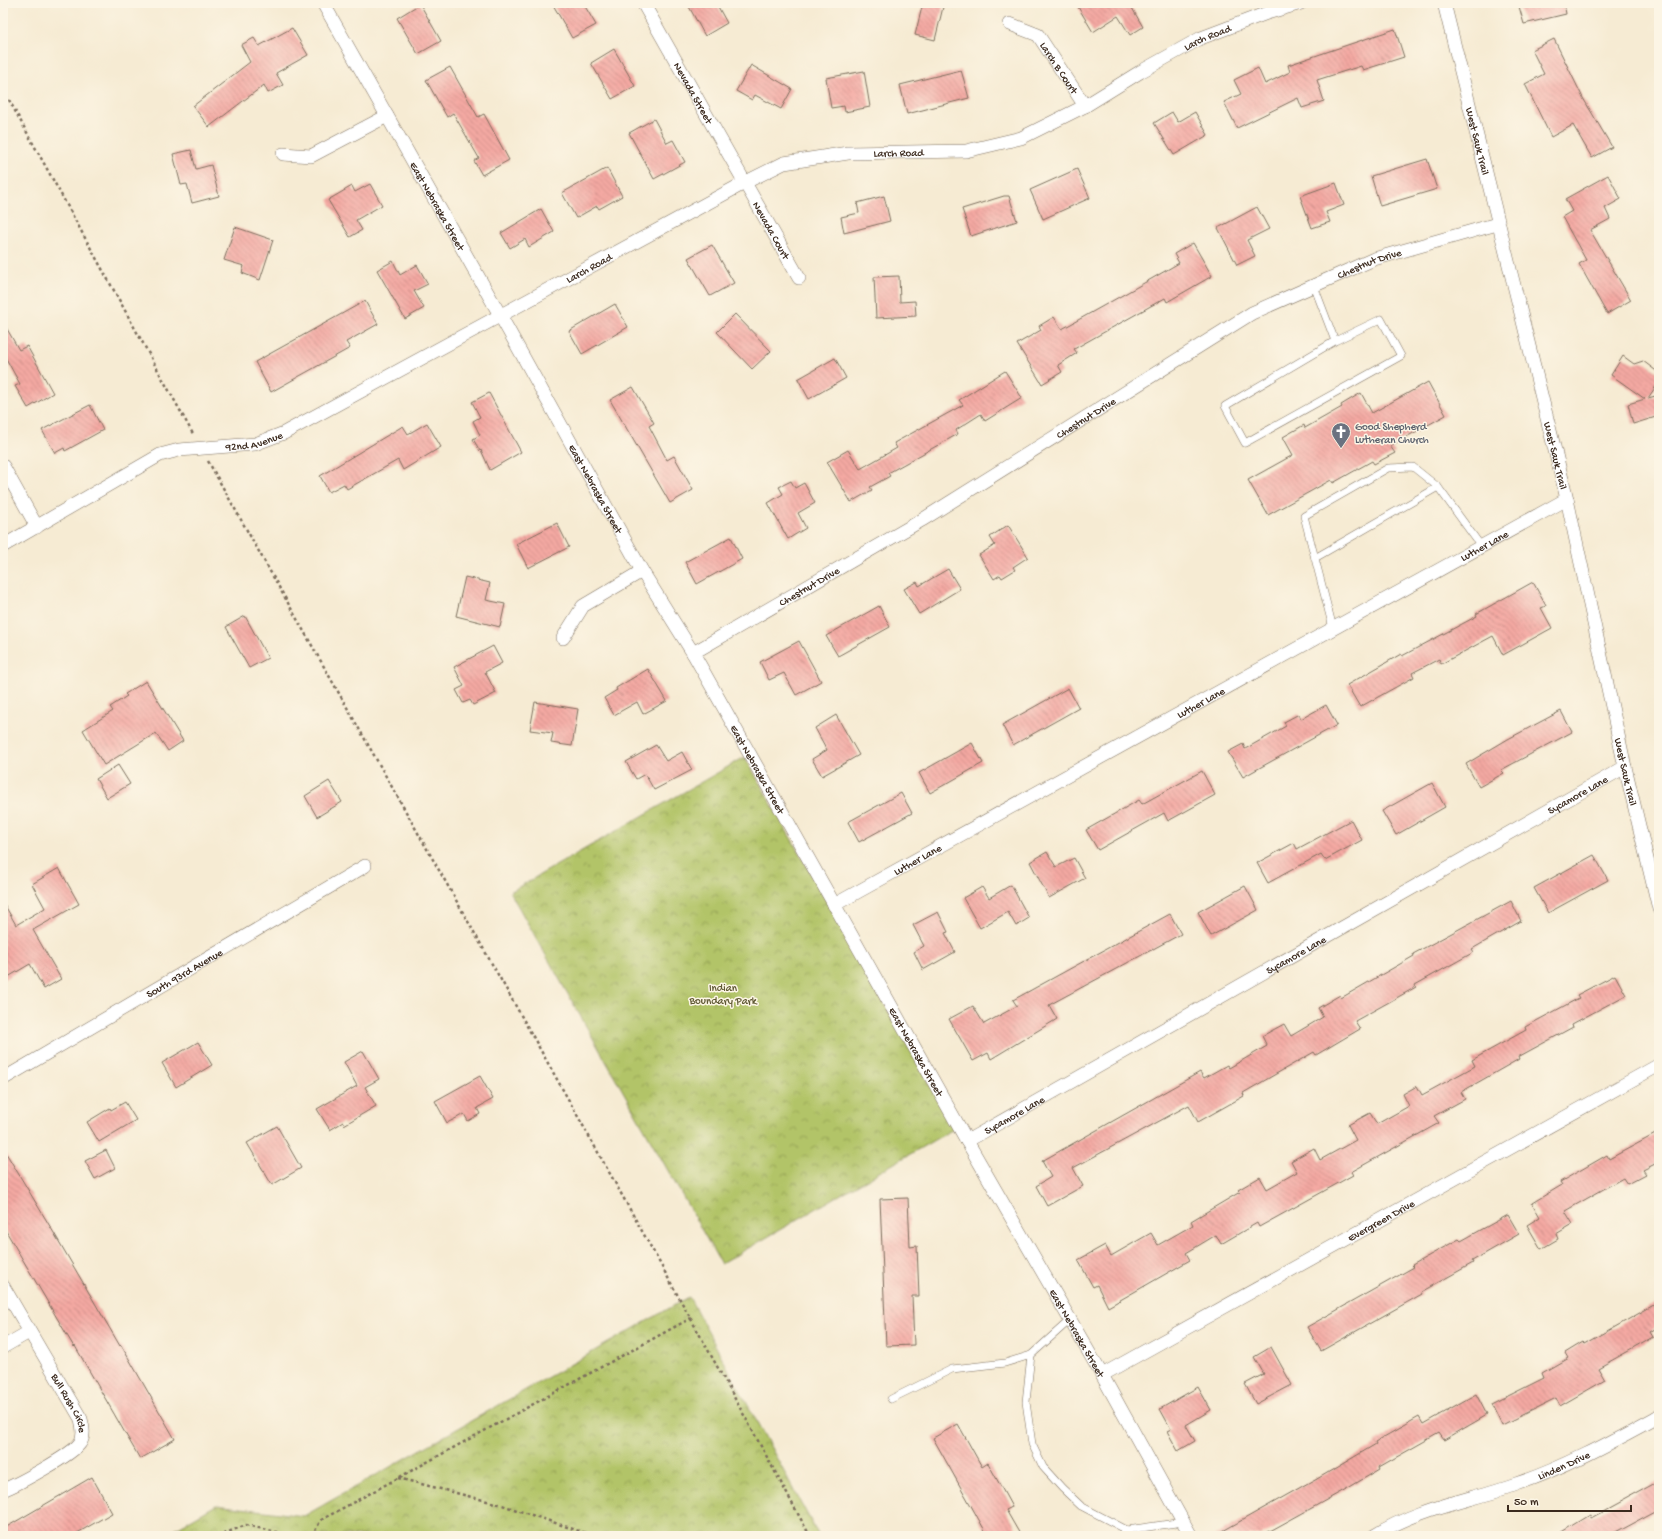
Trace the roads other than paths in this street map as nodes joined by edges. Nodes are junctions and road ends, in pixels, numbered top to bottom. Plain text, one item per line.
1 (323, 3) edge
2 (643, 3) edge
3 (1301, 3) edge
4 (1444, 3) edge
5 (1266, 8) edge
6 (1010, 24) dead end
7 (1085, 106) junction
8 (387, 116) junction
9 (283, 154) dead end
10 (746, 182) junction
11 (1498, 224) junction
12 (799, 278) dead end
13 (1314, 286) junction
14 (500, 315) junction
15 (1335, 341) junction
16 (3, 466) edge
17 (1438, 487) junction
18 (1567, 499) junction
19 (37, 526) junction
20 (3, 546) edge
21 (1481, 546) junction
22 (1315, 558) junction
23 (642, 571) junction
24 (1333, 628) junction
25 (563, 638) dead end
26 (693, 653) junction
27 (1625, 767) junction
28 (365, 866) dead end
29 (834, 905) junction
30 (1659, 909) edge
31 (1659, 1065) edge
32 (3, 1079) edge
33 (967, 1141) junction
34 (3, 1286) edge
35 (1070, 1320) junction
36 (29, 1332) junction
37 (3, 1347) edge
38 (1031, 1355) junction
39 (1102, 1375) junction
40 (891, 1399) dead end
41 (1659, 1416) edge
42 (3, 1490) edge
43 (1183, 1522) junction
44 (1128, 1530) junction
45 (1121, 1536) edge
46 (1191, 1536) edge
47 (1374, 1536) edge

1 - 8 street, East Nebraska Street
2 - 10 street, Nevada Street
3 - 5 street, Larch Road
4 - 11 street, West Sauk Trail
5 - 7 street, Larch Road
6 - 7 street, Larch B Court
7 - 10 street, Larch Road
8 - 9 street
8 - 14 street, East Nebraska Street
10 - 12 street, Nevada Court
10 - 14 street, Larch Road
11 - 13 street, Chestnut Drive
11 - 18 street, West Sauk Trail
13 - 15 lane
13 - 26 street, Chestnut Drive
14 - 19 street, 92nd Avenue
14 - 23 street, East Nebraska Street
15 - 15 lane
16 - 19 street
17 - 21 lane
17 - 22 lane
17 - 22 lane
18 - 21 street, Luther Lane
18 - 27 street, West Sauk Trail
19 - 20 street, 92nd Avenue
21 - 24 street, Luther Lane
22 - 24 lane
23 - 25 street
23 - 26 street, East Nebraska Street
24 - 29 street, Luther Lane
26 - 29 street, East Nebraska Street
27 - 30 street, West Sauk Trail
27 - 33 street, Sycamore Lane
28 - 32 street, South 93rd Avenue
29 - 33 street, East Nebraska Street
31 - 39 street, Evergreen Drive
33 - 35 street, East Nebraska Street
34 - 36 street, Bull Rush Circle
35 - 38 lane
35 - 39 street, East Nebraska Street
36 - 37 street
36 - 42 street, Bull Rush Circle
38 - 40 lane
38 - 44 lane
39 - 43 street, East Nebraska Street
41 - 47 street, Linden Drive
43 - 44 lane
43 - 46 street, East Nebraska Street
44 - 45 lane

